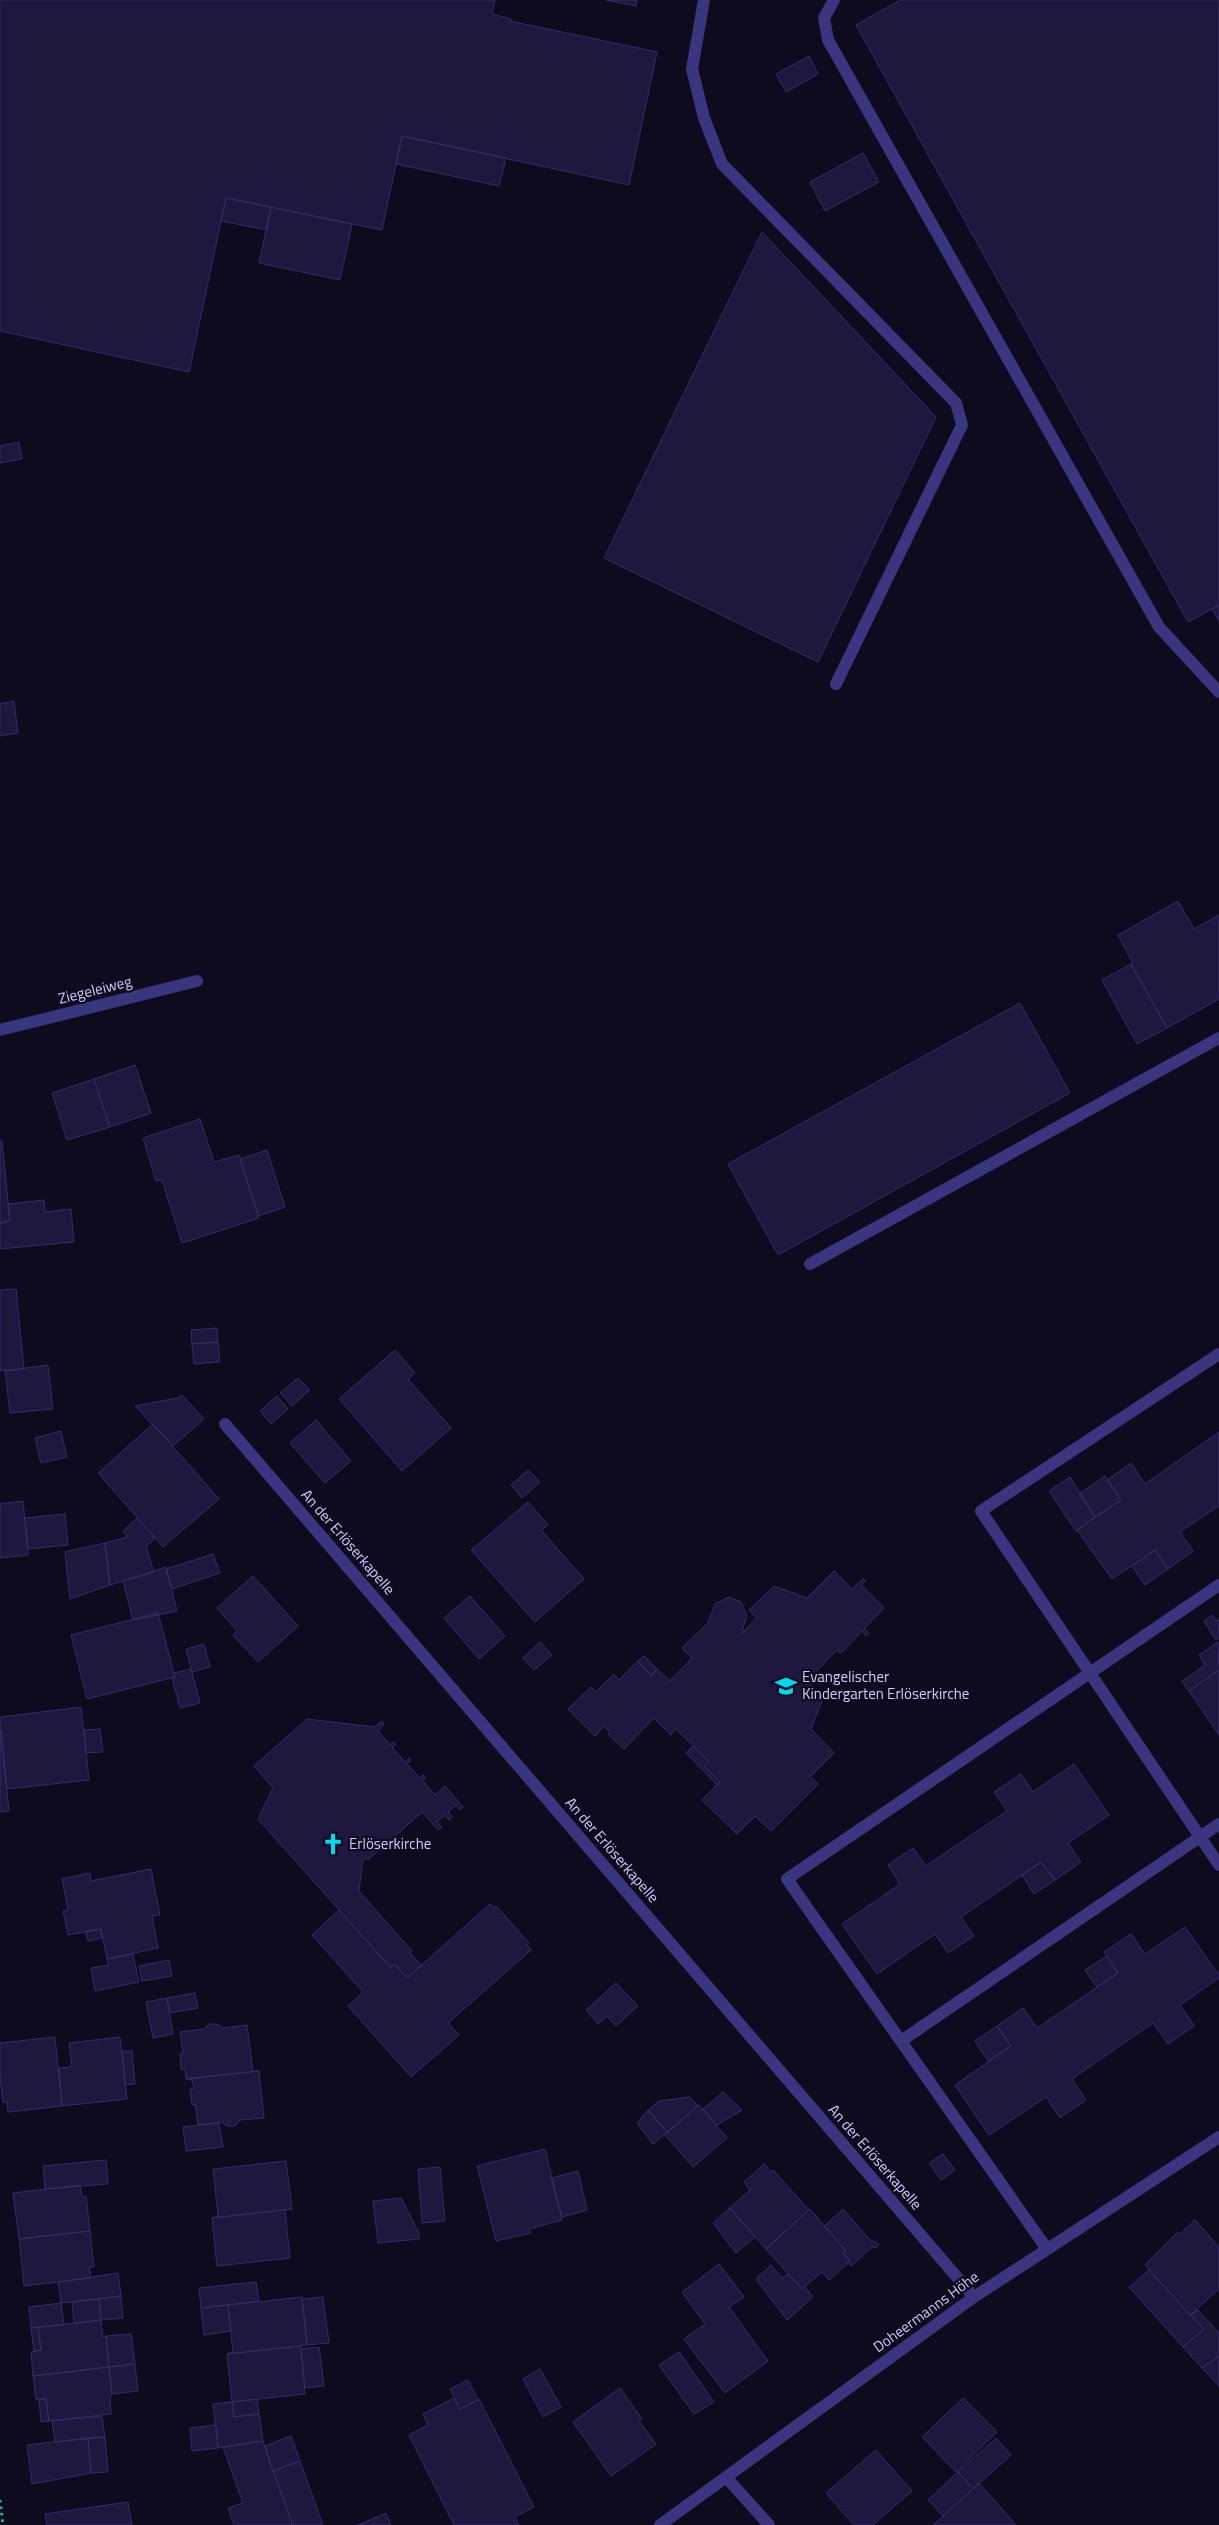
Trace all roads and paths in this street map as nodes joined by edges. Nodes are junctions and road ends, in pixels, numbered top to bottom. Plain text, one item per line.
1 (704, 0) edge
2 (834, 0) edge
3 (836, 684) dead end
4 (1219, 692) edge
5 (197, 981) dead end
6 (0, 1030) edge
7 (1219, 1038) edge
8 (810, 1264) dead end
9 (1219, 1354) edge
10 (225, 1424) dead end
11 (1219, 1585) edge
12 (1090, 1674) junction
13 (1219, 1824) edge
14 (1200, 1837) junction
15 (1219, 1865) edge
16 (901, 2041) junction
17 (1219, 2137) edge
18 (1047, 2249) junction
19 (974, 2297) junction
20 (726, 2477) junction
21 (0, 2500) edge
22 (3, 2525) edge
23 (660, 2525) edge
24 (769, 2525) edge

1 - 3 street
2 - 4 street
5 - 6 street, Ziegeleiweg
7 - 8 street
9 - 12 street
10 - 19 street, An der Erlöserkapelle
11 - 12 street
12 - 14 street
12 - 16 street
13 - 14 street
14 - 15 street
14 - 16 street
16 - 18 street
17 - 18 street, Doheermanns Höhe
18 - 19 street, Doheermanns Höhe
19 - 20 street, Doheermanns Höhe
20 - 23 street, Doheermanns Höhe
20 - 24 street
21 - 22 path

